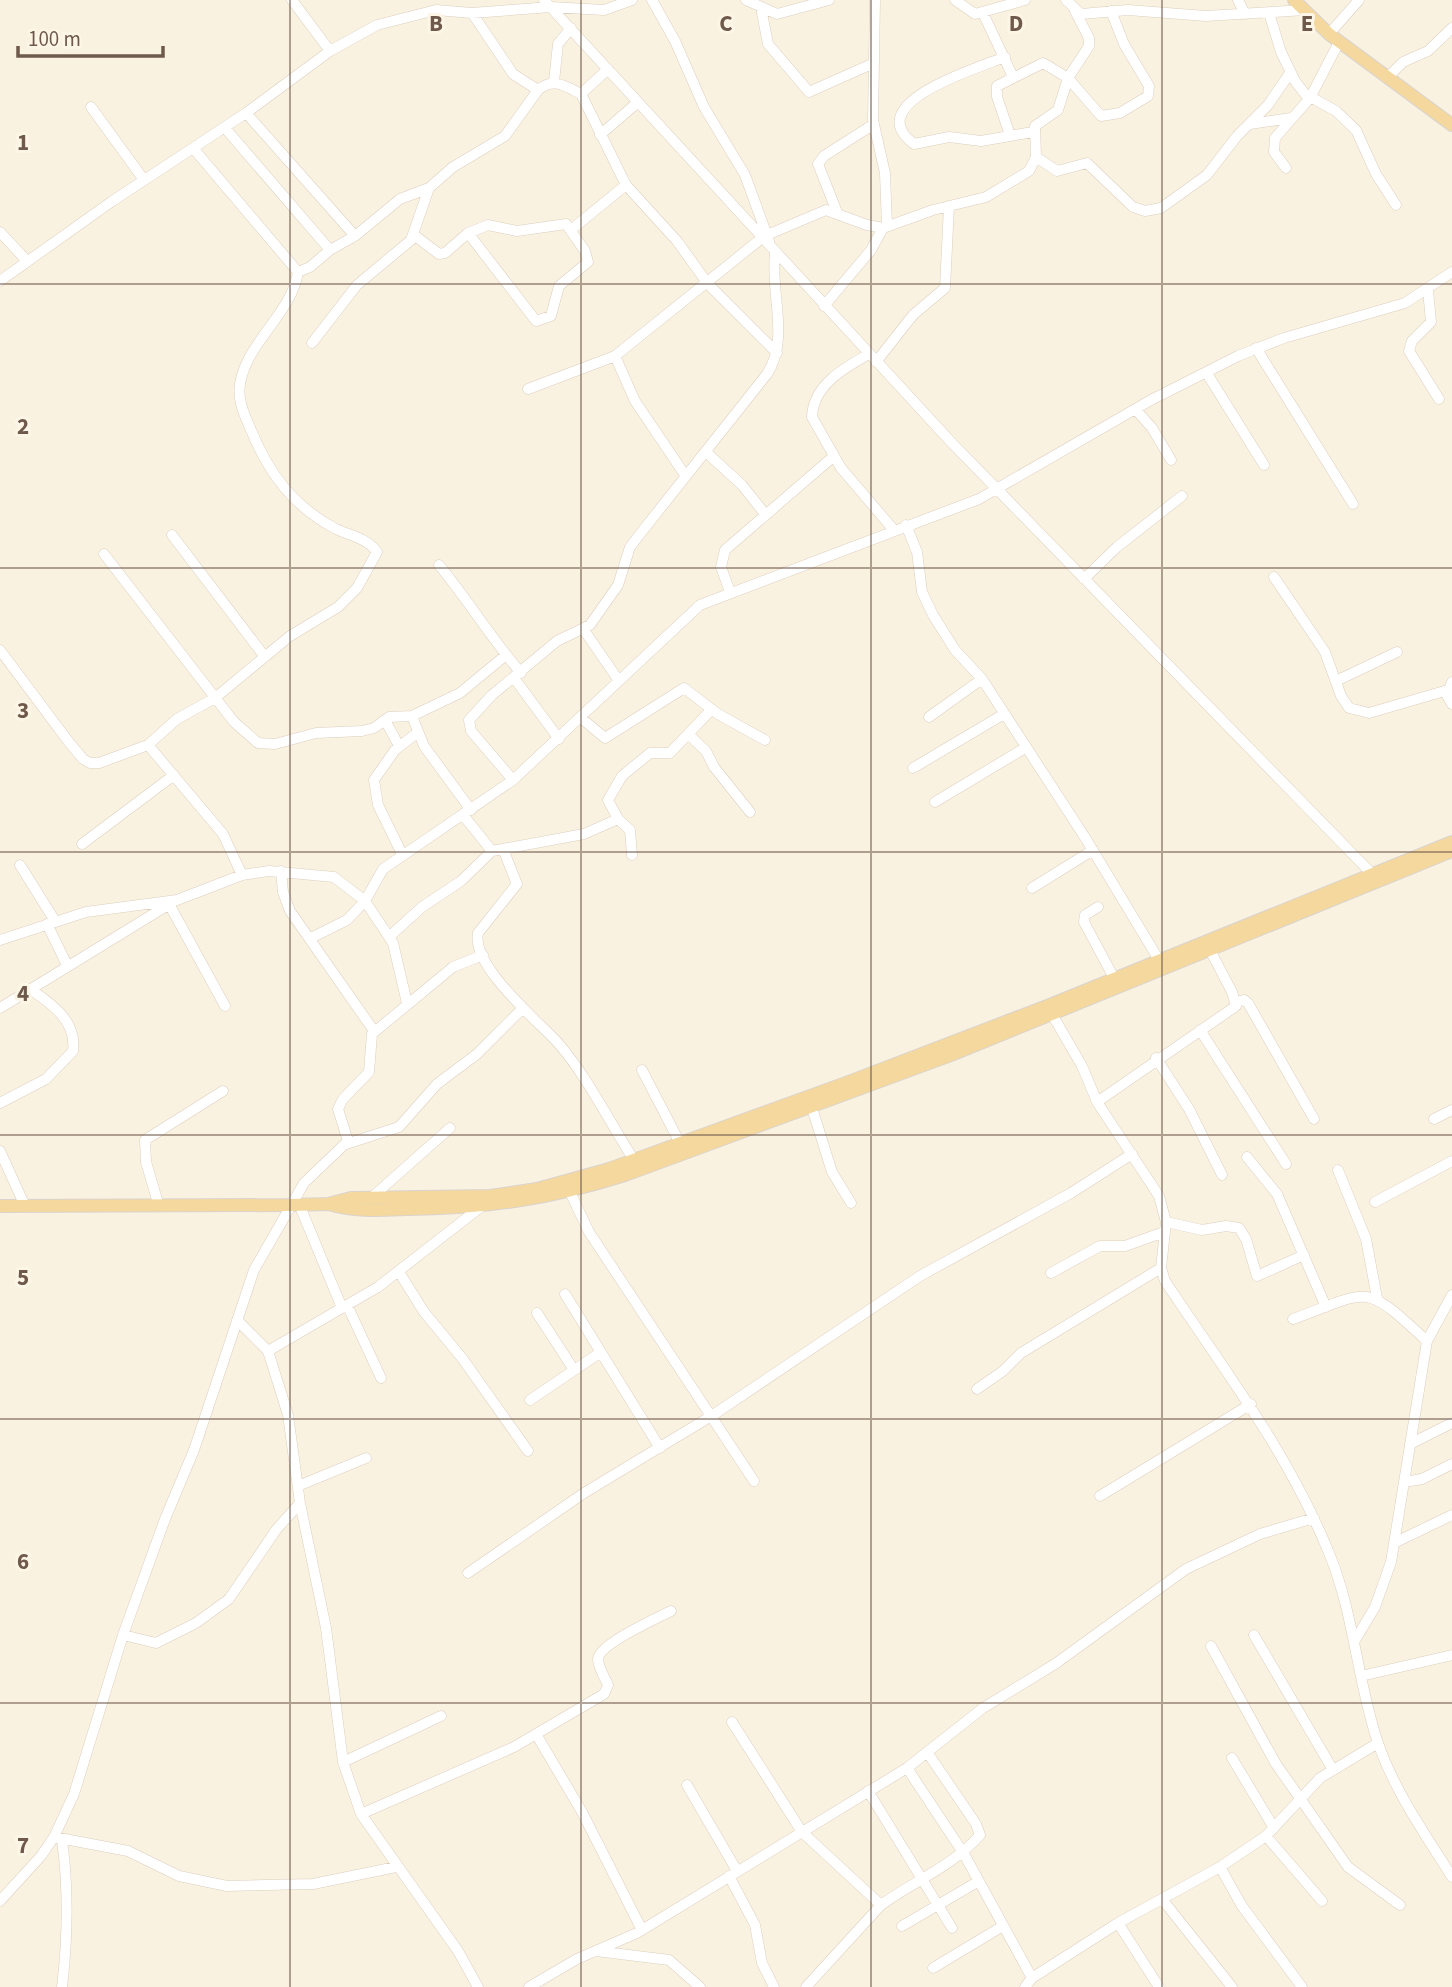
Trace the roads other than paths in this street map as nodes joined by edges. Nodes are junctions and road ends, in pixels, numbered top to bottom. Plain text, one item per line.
1 (292, 0) edge
2 (632, 0) edge
3 (652, 0) edge
4 (829, 0) edge
5 (875, 0) edge
6 (956, 0) edge
7 (1025, 0) edge
8 (1066, 0) edge
9 (1238, 0) edge
10 (1294, 0) edge
11 (1359, 0) edge
12 (753, 3) edge
13 (548, 4) edge
14 (1305, 10) junction
15 (1075, 11) junction
16 (1111, 11) junction
17 (472, 13) junction
18 (983, 13) junction
19 (1269, 13) junction
20 (1244, 14) junction
21 (571, 28) junction
22 (1452, 28) edge
23 (1334, 38) junction
24 (330, 51) junction
25 (1005, 57) junction
26 (874, 63) junction
27 (608, 69) junction
28 (1290, 72) junction
29 (1013, 77) junction
30 (1068, 78) junction
31 (1387, 78) junction
32 (554, 82) junction
33 (538, 90) junction
34 (581, 94) junction
35 (1310, 98) junction
36 (638, 102) junction
37 (91, 107) dead end
38 (246, 113) junction
39 (1292, 118) junction
40 (874, 124) junction
41 (1250, 124) junction
42 (1452, 125) edge
43 (225, 128) junction
44 (1033, 132) junction
45 (600, 135) junction
46 (1010, 135) junction
47 (194, 148) junction
48 (1035, 157) junction
49 (1286, 168) dead end
50 (144, 180) junction
51 (626, 185) junction
52 (429, 188) junction
53 (1396, 205) dead end
54 (949, 206) junction
55 (837, 212) junction
56 (885, 227) junction
57 (572, 229) junction
58 (0, 232) edge
59 (468, 233) junction
60 (414, 235) junction
61 (355, 236) junction
62 (765, 236) junction
63 (330, 250) junction
64 (773, 250) junction
65 (27, 261) junction
66 (299, 272) junction
67 (1452, 272) edge
68 (0, 281) edge
69 (708, 284) junction
70 (1428, 290) junction
71 (824, 306) junction
72 (312, 343) dead end
73 (1256, 348) junction
74 (777, 353) junction
75 (615, 356) junction
76 (873, 358) junction
77 (1206, 372) junction
78 (528, 389) dead end
79 (1439, 399) dead end
80 (1136, 410) junction
81 (707, 453) junction
82 (834, 456) junction
83 (1171, 460) dead end
84 (1264, 465) dead end
85 (685, 475) junction
86 (998, 490) junction
87 (1182, 496) dead end
88 (1353, 504) dead end
89 (765, 514) junction
90 (906, 525) junction
91 (893, 529) junction
92 (172, 535) dead end
93 (104, 554) dead end
94 (439, 565) dead end
95 (1274, 577) dead end
96 (1084, 579) junction
97 (730, 592) junction
98 (584, 630) junction
99 (0, 650) edge
100 (1397, 652) dead end
101 (506, 655) junction
102 (265, 657) junction
103 (517, 676) junction
104 (982, 679) junction
105 (619, 681) junction
106 (1336, 681) junction
107 (1450, 686) edge
108 (215, 698) junction
109 (1452, 704) edge
110 (711, 710) junction
111 (1004, 714) junction
112 (412, 716) junction
113 (929, 717) dead end
114 (581, 718) junction
115 (384, 720) junction
116 (417, 733) junction
117 (689, 735) junction
118 (559, 739) junction
119 (765, 740) dead end
120 (148, 745) junction
121 (399, 746) junction
122 (1025, 748) junction
123 (913, 768) dead end
124 (174, 775) junction
125 (513, 780) junction
126 (935, 802) dead end
127 (467, 812) junction
128 (750, 812) dead end
129 (618, 819) junction
130 (1452, 842) edge
131 (82, 844) dead end
132 (498, 850) junction
133 (1093, 850) junction
134 (1452, 851) edge
135 (402, 854) junction
136 (632, 855) dead end
137 (20, 865) dead end
138 (281, 870) junction
139 (242, 875) junction
140 (1376, 877) junction
141 (1032, 888) dead end
142 (365, 901) junction
143 (173, 902) junction
144 (1098, 907) dead end
145 (51, 923) junction
146 (390, 937) junction
147 (311, 938) junction
148 (0, 940) edge
149 (1210, 950) junction
150 (483, 955) junction
151 (1159, 960) junction
152 (67, 965) junction
153 (1114, 978) junction
154 (30, 989) junction
155 (1236, 1002) junction
156 (407, 1003) junction
157 (225, 1006) dead end
158 (0, 1008) edge
159 (522, 1009) junction
160 (1049, 1011) junction
161 (1200, 1030) junction
162 (374, 1031) junction
163 (1156, 1058) junction
164 (642, 1070) dead end
165 (223, 1091) dead end
166 (1097, 1102) junction
167 (0, 1103) edge
168 (812, 1108) junction
169 (1452, 1110) edge
170 (1314, 1119) dead end
171 (1434, 1119) dead end
172 (450, 1128) dead end
173 (680, 1143) junction
174 (346, 1144) junction
175 (0, 1151) edge
176 (1132, 1154) junction
177 (1247, 1157) dead end
178 (634, 1160) junction
179 (1452, 1161) edge
180 (1286, 1164) dead end
181 (1338, 1170) dead end
182 (1222, 1175) dead end
183 (570, 1192) junction
184 (371, 1198) junction
185 (1375, 1202) dead end
186 (158, 1203) junction
187 (850, 1203) dead end
188 (295, 1204) junction
189 (328, 1204) junction
190 (0, 1206) edge
191 (25, 1206) junction
192 (482, 1206) junction
193 (1165, 1227) junction
194 (1304, 1255) junction
195 (1161, 1268) junction
196 (399, 1272) junction
197 (1051, 1273) dead end
198 (565, 1294) dead end
199 (1452, 1295) edge
200 (1377, 1298) junction
201 (344, 1306) junction
202 (1326, 1307) junction
203 (537, 1313) dead end
204 (237, 1320) junction
205 (1293, 1320) dead end
206 (1427, 1341) junction
207 (268, 1351) junction
208 (601, 1352) junction
209 (574, 1370) junction
210 (381, 1378) dead end
211 (977, 1389) dead end
212 (530, 1400) dead end
213 (1251, 1404) junction
214 (713, 1415) junction
215 (1452, 1423) edge
216 (1410, 1444) junction
217 (660, 1448) junction
218 (528, 1451) dead end
219 (366, 1458) dead end
220 (1452, 1464) edge
221 (754, 1481) dead end
222 (1404, 1482) junction
223 (299, 1486) junction
224 (1100, 1496) dead end
225 (300, 1503) junction
226 (1452, 1515) edge
227 (1314, 1518) junction
228 (1394, 1543) junction
229 (468, 1573) dead end
230 (671, 1611) dead end
231 (123, 1635) junction
232 (1254, 1635) dead end
233 (1354, 1642) junction
234 (1211, 1646) dead end
235 (1452, 1655) edge
236 (1361, 1676) junction
237 (441, 1716) dead end
238 (732, 1721) dead end
239 (536, 1734) junction
240 (1378, 1743) junction
241 (927, 1752) junction
242 (1232, 1758) dead end
243 (343, 1762) junction
244 (907, 1768) junction
245 (1333, 1770) junction
246 (687, 1786) dead end
247 (868, 1791) junction
248 (1299, 1799) junction
249 (361, 1814) junction
250 (802, 1832) junction
251 (1270, 1832) junction
252 (58, 1838) junction
253 (964, 1854) junction
254 (396, 1867) junction
255 (1220, 1867) junction
256 (733, 1873) junction
257 (1452, 1877) edge
258 (920, 1878) junction
259 (979, 1881) junction
260 (1162, 1899) junction
261 (0, 1901) edge
262 (1322, 1901) dead end
263 (881, 1905) junction
264 (1400, 1905) dead end
265 (937, 1906) junction
266 (1118, 1923) junction
267 (902, 1926) dead end
268 (1003, 1926) junction
269 (952, 1928) dead end
270 (642, 1930) junction
271 (595, 1951) junction
272 (933, 1968) dead end
273 (1032, 1978) junction
274 (62, 1987) edge
275 (478, 1987) edge
276 (529, 1987) edge
277 (700, 1987) edge
278 (774, 1987) edge
279 (806, 1987) edge
280 (1025, 1987) edge
281 (1159, 1987) edge
282 (1232, 1987) edge
283 (1302, 1987) edge

1 - 24 street
2 - 13 street
3 - 62 street
4 - 12 street
5 - 26 street
6 - 18 street
7 - 18 street
8 - 15 street
9 - 20 street
10 - 14 main road
11 - 23 street
12 - 26 street
13 - 17 street
13 - 21 street
14 - 19 street
14 - 23 main road
15 - 16 street
15 - 30 street
16 - 20 street
16 - 30 street
17 - 24 street
17 - 33 street
18 - 25 street
19 - 20 street
19 - 28 street
21 - 27 street
21 - 32 street
22 - 31 street
23 - 31 main road
23 - 35 street
24 - 38 street
25 - 29 street
25 - 46 street
26 - 40 street
27 - 34 street
27 - 36 street
28 - 35 street
28 - 41 street
29 - 30 street
29 - 46 street
30 - 44 street
31 - 42 main road
32 - 33 street
32 - 34 street
33 - 52 street
34 - 45 street
35 - 39 street
35 - 53 street
36 - 45 street
36 - 62 street
37 - 50 street
38 - 43 street
38 - 61 street
39 - 41 street
39 - 49 street
40 - 55 street
40 - 56 street
41 - 48 street
43 - 47 street
43 - 63 street
44 - 46 street
44 - 48 street
45 - 51 street
47 - 50 street
47 - 66 street
48 - 54 street
50 - 65 street
51 - 57 street
51 - 69 street
52 - 60 street
52 - 61 street
54 - 56 street
54 - 76 street
55 - 56 street
55 - 62 street
56 - 71 street
57 - 59 street
57 - 59 street
58 - 65 street
59 - 60 street
60 - 72 street
61 - 63 street
62 - 64 street
62 - 69 street
63 - 66 street
64 - 71 street
64 - 74 street
65 - 68 street
66 - 102 street
67 - 70 street
69 - 74 street
69 - 75 street
70 - 73 street
70 - 79 street
71 - 76 street
73 - 77 street
73 - 88 street
74 - 81 street
75 - 78 street
75 - 85 street
76 - 82 street
76 - 86 street
77 - 80 street
77 - 84 street
80 - 83 street
80 - 86 street
81 - 85 street
81 - 89 street
82 - 89 street
82 - 91 street
85 - 98 street
86 - 90 street
86 - 96 street
87 - 96 street
89 - 97 street
90 - 91 street
90 - 104 street
91 - 97 street
92 - 102 street
93 - 108 street
94 - 101 street
95 - 106 street
96 - 140 street
97 - 105 street
98 - 103 street
98 - 105 street
99 - 120 street
100 - 106 street
101 - 103 street
101 - 112 street
102 - 108 street
103 - 118 street
103 - 125 street
104 - 111 street
104 - 113 street
105 - 114 street
106 - 107 street
107 - 109 street
108 - 115 street
108 - 120 street
110 - 114 street
110 - 117 street
110 - 119 street
111 - 122 street
111 - 123 street
112 - 115 street
112 - 116 street
114 - 118 street
115 - 121 street
116 - 121 street
116 - 127 street
117 - 128 street
117 - 129 street
118 - 125 street
120 - 124 street
121 - 135 street
122 - 126 street
122 - 133 street
124 - 131 street
124 - 139 street
125 - 127 street
127 - 132 street
127 - 135 street
129 - 132 street
129 - 136 street
130 - 140 main road
132 - 146 street
132 - 150 street
133 - 141 street
133 - 151 street
134 - 140 main road
135 - 142 street
137 - 145 street
138 - 139 street
138 - 142 street
138 - 147 street
139 - 143 street
140 - 149 main road
140 - 151 main road
142 - 146 street
142 - 147 street
143 - 145 street
143 - 152 street
143 - 157 street
144 - 153 street
145 - 148 street
145 - 152 street
146 - 156 street
147 - 162 street
149 - 155 street
149 - 160 main road
150 - 156 street
150 - 159 street
151 - 153 main road
152 - 154 street
153 - 160 main road
154 - 158 street
154 - 167 street
155 - 161 street
155 - 170 street
156 - 162 street
159 - 174 street
159 - 178 street
160 - 166 street
160 - 168 main road
160 - 173 main road
161 - 163 street
161 - 180 street
162 - 174 street
163 - 166 street
163 - 182 street
164 - 173 street
165 - 186 street
166 - 176 street
168 - 183 main road
168 - 187 street
169 - 171 street
172 - 184 street
173 - 178 main road
174 - 188 street
175 - 191 street
176 - 193 street
176 - 214 street
177 - 194 street
178 - 184 main road
179 - 185 street
181 - 200 street
183 - 192 main road
183 - 214 street
184 - 189 main road
186 - 188 main road
186 - 191 main road
188 - 189 main road
188 - 201 street
188 - 204 street
189 - 192 main road
190 - 191 main road
192 - 196 street
193 - 194 street
193 - 195 street
193 - 197 street
194 - 202 street
195 - 211 street
195 - 213 street
196 - 201 street
196 - 218 street
198 - 208 street
199 - 206 street
200 - 202 street
200 - 206 street
201 - 207 street
201 - 210 street
202 - 205 street
203 - 209 street
204 - 207 street
204 - 231 street
206 - 216 street
207 - 223 street
208 - 209 street
208 - 217 street
209 - 212 street
213 - 224 street
213 - 227 street
214 - 217 street
214 - 221 street
215 - 216 street
216 - 222 street
217 - 229 street
219 - 223 street
220 - 222 street
222 - 228 street
223 - 225 street
225 - 231 street
225 - 243 street
226 - 228 street
227 - 233 street
227 - 241 street
228 - 233 street
230 - 239 street
231 - 252 street
232 - 245 street
233 - 236 street
234 - 248 street
235 - 236 street
236 - 240 street
237 - 243 street
238 - 250 street
239 - 249 street
239 - 270 street
240 - 245 street
240 - 257 street
241 - 244 street
241 - 253 street
242 - 251 street
243 - 249 street
244 - 247 street
244 - 253 street
245 - 248 street
246 - 256 street
247 - 250 street
247 - 258 street
248 - 251 street
248 - 264 street
249 - 254 street
250 - 256 street
250 - 263 street
251 - 255 street
251 - 262 street
252 - 254 street
252 - 261 street
252 - 274 street
253 - 258 street
253 - 259 street
254 - 275 street
255 - 260 street
255 - 283 street
256 - 270 street
256 - 278 street
258 - 263 street
258 - 265 street
259 - 265 street
259 - 268 street
260 - 266 street
260 - 282 street
263 - 279 street
265 - 267 street
265 - 269 street
266 - 273 street
266 - 281 street
268 - 272 street
268 - 273 street
270 - 271 street
271 - 276 street
271 - 277 street
273 - 280 street

